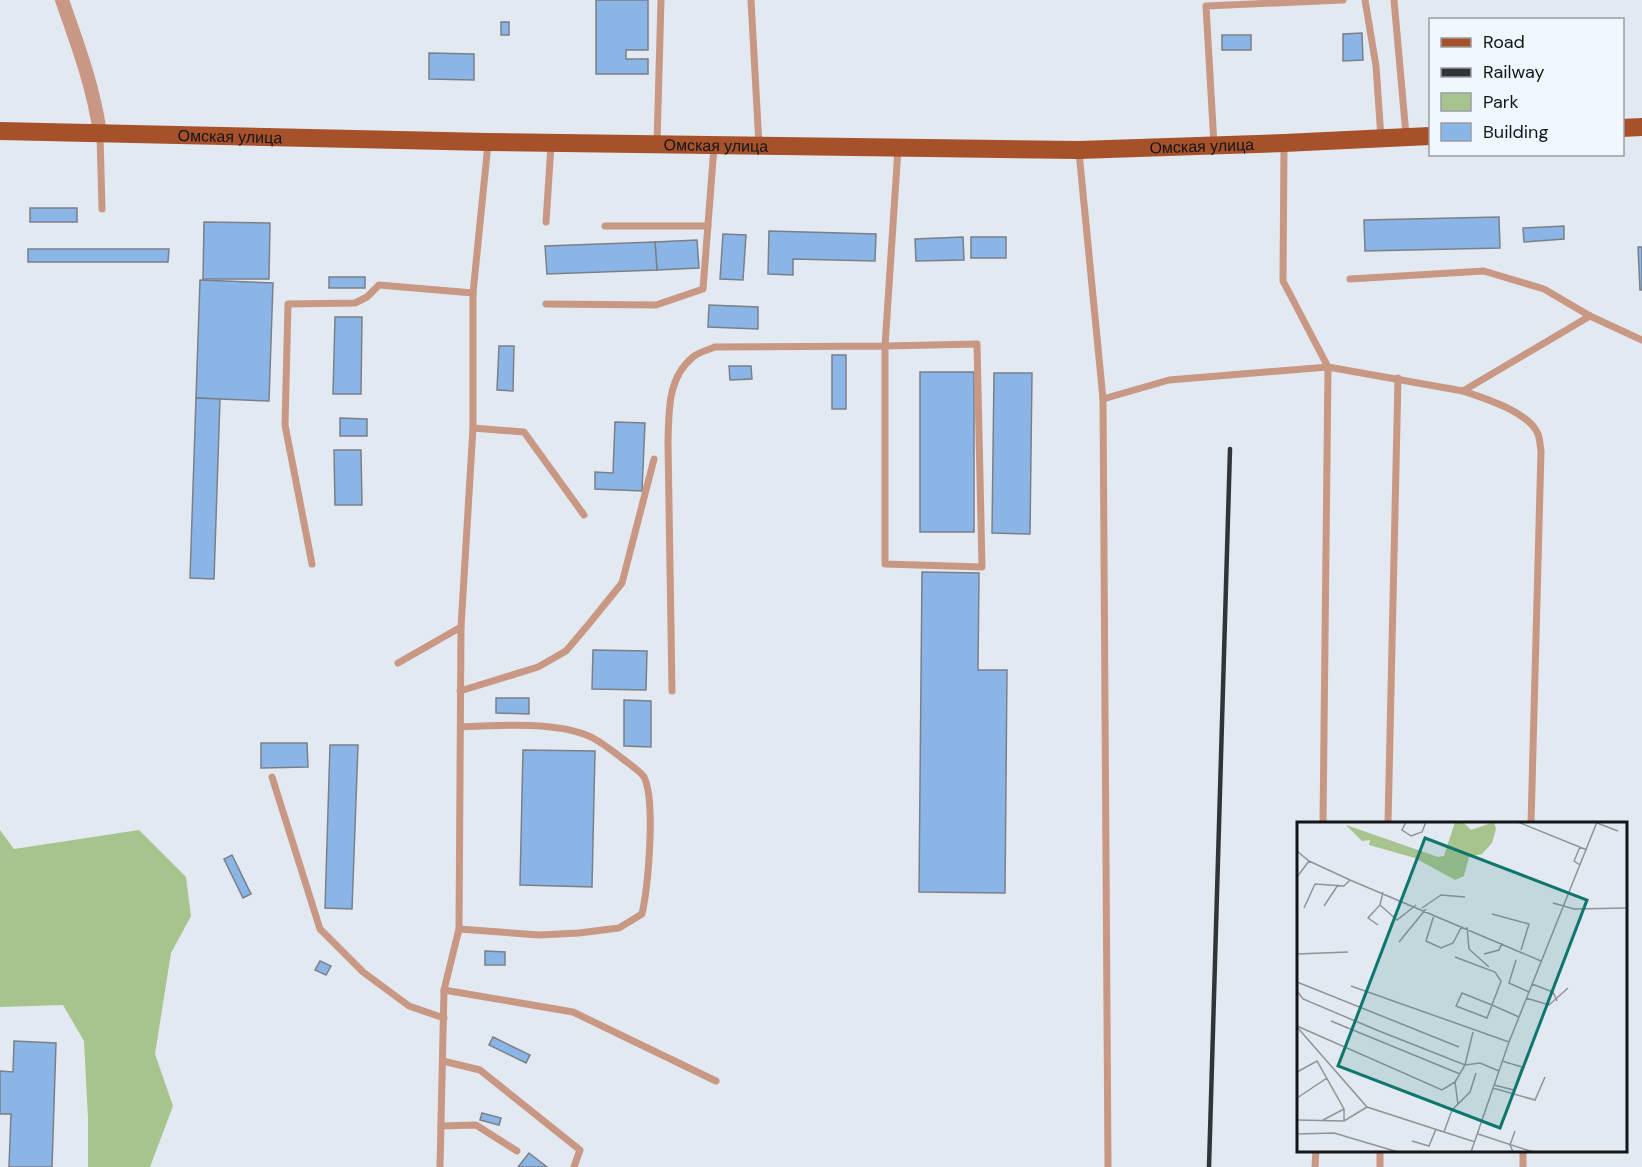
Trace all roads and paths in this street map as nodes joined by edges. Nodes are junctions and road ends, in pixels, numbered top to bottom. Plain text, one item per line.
1 (62, 0) edge
2 (661, 0) edge
3 (751, 0) edge
4 (1343, 0) edge
5 (1365, 0) edge
6 (1394, 0) edge
7 (1642, 127) edge
8 (1624, 128) edge
9 (0, 132) edge
10 (100, 133) junction
11 (1429, 136) edge
12 (1406, 137) junction
13 (1381, 138) junction
14 (488, 142) junction
15 (552, 142) junction
16 (657, 143) junction
17 (1284, 143) junction
18 (714, 144) junction
19 (759, 145) junction
20 (1214, 145) junction
21 (898, 147) junction
22 (1079, 150) junction
23 (102, 209) dead end
24 (546, 222) dead end
25 (605, 226) dead end
26 (708, 226) junction
27 (1350, 279) dead end
28 (473, 293) junction
29 (546, 304) dead end
30 (1590, 316) junction
31 (1642, 340) edge
32 (885, 346) junction
33 (1328, 367) junction
34 (1398, 378) junction
35 (1462, 391) junction
36 (1103, 399) junction
37 (473, 428) junction
38 (654, 459) dead end
39 (584, 515) dead end
40 (312, 564) dead end
41 (461, 627) junction
42 (398, 663) dead end
43 (460, 691) junction
44 (672, 691) dead end
45 (461, 727) junction
46 (272, 777) dead end
47 (1323, 822) edge
48 (1388, 822) edge
49 (1532, 822) edge
50 (459, 930) junction
51 (444, 990) junction
52 (444, 1018) junction
53 (443, 1061) junction
54 (716, 1081) dead end
55 (441, 1126) junction
56 (517, 1151) dead end
57 (1316, 1152) edge
58 (1524, 1152) edge
59 (440, 1167) edge
60 (574, 1167) edge
61 (1108, 1167) edge
62 (1315, 1167) edge
63 (1523, 1167) edge

1 - 10 street
2 - 16 lane
3 - 19 lane
4 - 20 lane
5 - 13 lane
6 - 12 lane
7 - 8 main road
9 - 10 main road, Омская улица
10 - 14 main road, Омская улица
10 - 23 lane
11 - 12 main road, Омская улица
12 - 13 main road, Омская улица
13 - 17 main road, Омская улица
14 - 15 main road, Омская улица
14 - 28 lane
15 - 16 main road, Омская улица
15 - 24 lane
16 - 18 main road, Омская улица
17 - 20 main road, Омская улица
17 - 33 lane
18 - 19 main road, Омская улица
18 - 26 lane
19 - 21 main road, Омская улица
20 - 22 main road, Омская улица
21 - 22 main road, Омская улица
21 - 32 lane
22 - 36 lane
25 - 26 lane
26 - 29 lane
27 - 30 lane
28 - 37 lane
28 - 40 lane
30 - 31 lane
30 - 35 lane
32 - 32 lane
32 - 44 lane
33 - 34 lane
33 - 36 lane
33 - 47 lane
34 - 35 lane
34 - 48 lane
35 - 49 lane
36 - 61 lane
37 - 39 lane
37 - 41 lane
38 - 43 lane
41 - 42 lane
41 - 43 lane
43 - 45 lane
45 - 50 lane
45 - 50 lane
46 - 52 lane
50 - 51 lane
51 - 52 lane
51 - 54 lane
52 - 53 lane
53 - 55 lane
53 - 60 lane
55 - 56 lane
55 - 59 lane
57 - 62 lane
58 - 63 lane

